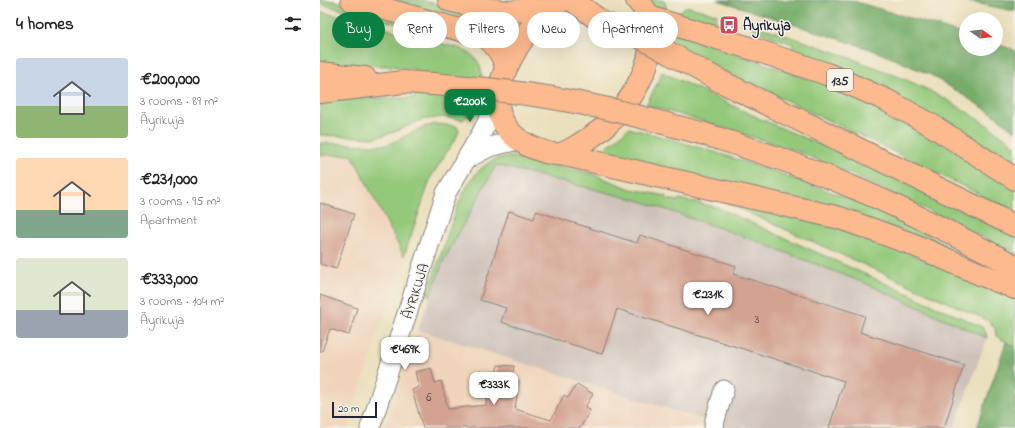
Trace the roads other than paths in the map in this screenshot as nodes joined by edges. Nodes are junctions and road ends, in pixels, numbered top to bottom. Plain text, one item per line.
1 (352, 0) edge
2 (449, 0) edge
3 (597, 0) edge
4 (563, 2) edge
5 (643, 9) edge
6 (611, 12) edge
7 (588, 16) edge
8 (660, 48) edge
9 (506, 66) junction
10 (320, 73) edge
11 (404, 82) junction
12 (320, 92) edge
13 (498, 101) junction
14 (518, 140) junction
15 (560, 154) junction
16 (468, 158) junction
17 (1015, 179) edge
18 (1015, 226) edge
19 (1015, 266) edge
20 (1015, 288) edge
21 (724, 390) dead end
22 (370, 428) edge
23 (714, 428) edge

1 - 9 main road
2 - 4 main road
3 - 6 main road
4 - 7 main road
4 - 9 main road
5 - 15 main road
5 - 17 main road, 135
8 - 18 main road, bridge
9 - 13 main road
10 - 11 main road
11 - 12 main road
11 - 19 main road, bridge
13 - 14 main road
13 - 16 street, ÄYRIKUJA
14 - 15 main road
14 - 16 street
15 - 20 main road
16 - 22 street, ÄYRIKUJA
21 - 23 street

